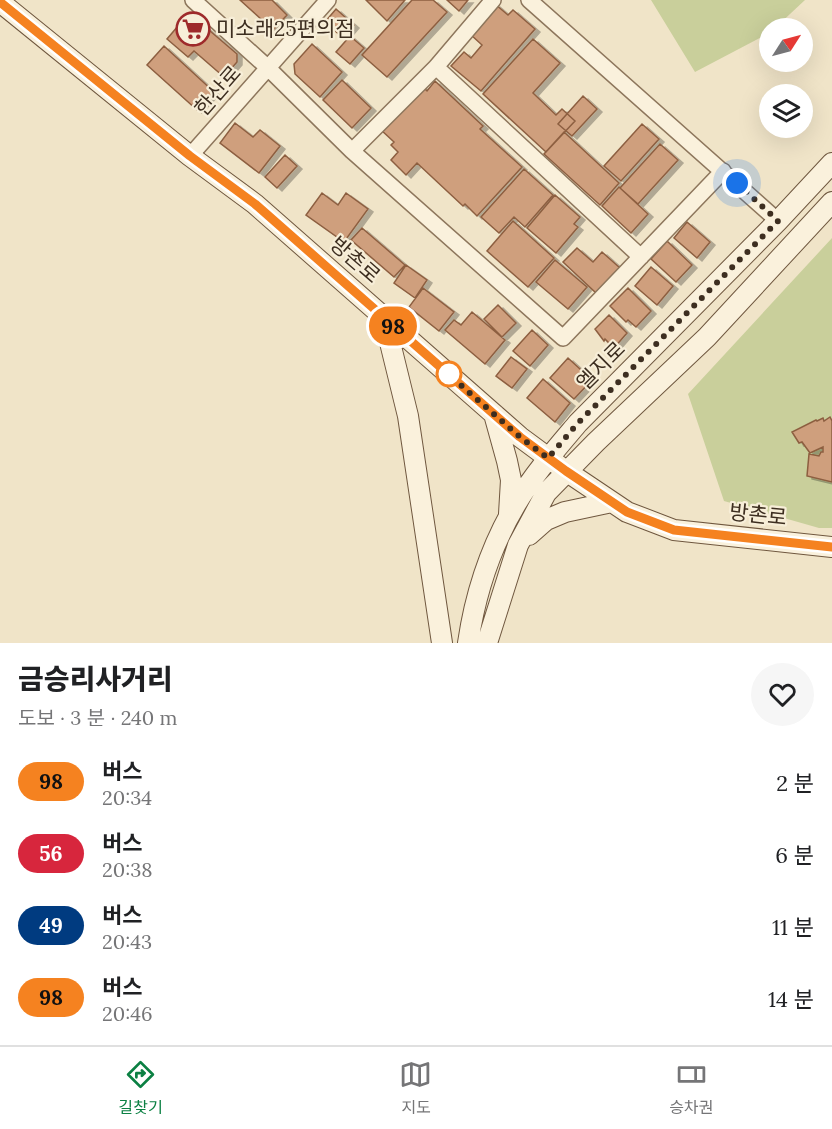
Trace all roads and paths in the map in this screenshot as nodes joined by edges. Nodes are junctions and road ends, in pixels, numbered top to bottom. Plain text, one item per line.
1 (193, 0) edge
2 (328, 0) edge
3 (493, 0) edge
4 (530, 0) edge
5 (0, 2) edge
6 (267, 67) junction
7 (436, 67) junction
8 (352, 151) junction
9 (190, 156) junction
10 (832, 163) edge
11 (723, 171) junction
12 (832, 202) edge
13 (778, 221) junction
14 (641, 257) junction
15 (384, 318) junction
16 (494, 414) junction
17 (548, 458) junction
18 (566, 471) junction
19 (612, 502) junction
20 (509, 517) junction
21 (518, 545) junction
22 (832, 547) edge
23 (442, 643) edge
24 (468, 643) edge
25 (487, 643) edge

1 - 6 street
2 - 6 street, 한산로
3 - 7 street
4 - 11 street
5 - 9 main road, 방촌로
6 - 8 street
6 - 9 street, 한산로
7 - 8 street
7 - 14 street
8 - 14 street
9 - 15 main road, 방촌로
10 - 13 main road, 엘지로
11 - 13 street
11 - 14 street
12 - 18 main road
13 - 17 main road, 엘지로
15 - 16 main road, 방촌로
15 - 23 main road
16 - 17 main road, 방촌로
16 - 20 main road
17 - 18 main road, 방촌로
17 - 20 main road, 엘지로
18 - 19 main road, 방촌로
18 - 21 main road
19 - 21 main road
19 - 22 main road, 방촌로
20 - 24 main road, 엘지로
21 - 25 main road

